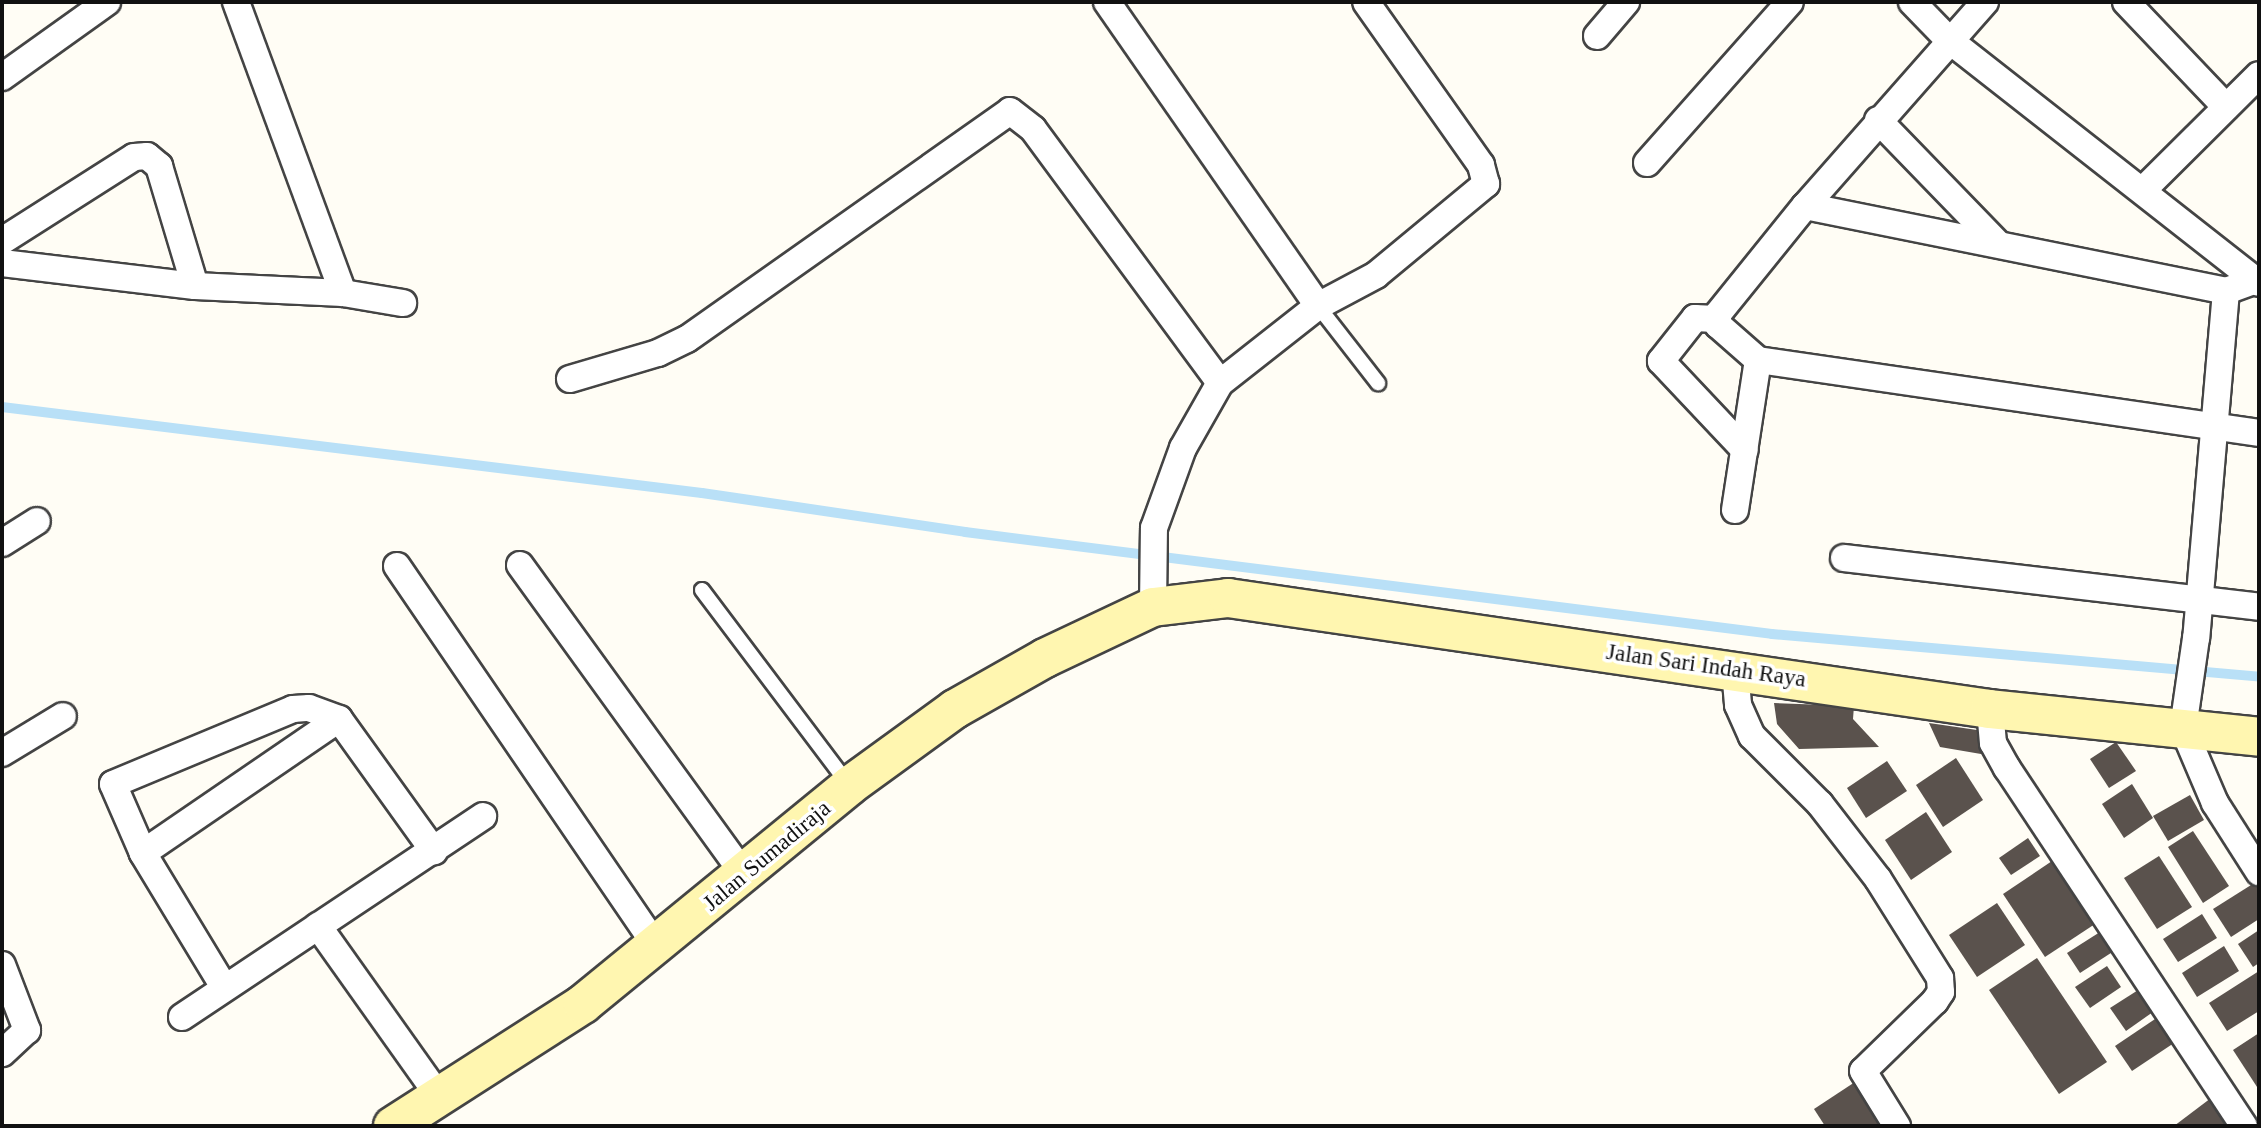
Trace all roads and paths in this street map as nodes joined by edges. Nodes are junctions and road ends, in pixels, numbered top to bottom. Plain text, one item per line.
1 (107, 2) edge
2 (236, 2) edge
3 (1107, 2) edge
4 (1366, 2) edge
5 (1626, 2) edge
6 (1790, 2) edge
7 (1912, 2) edge
8 (1985, 2) edge
9 (2126, 2) edge
10 (1597, 36) dead end
11 (1949, 40) junction
12 (2259, 75) edge
13 (2, 77) edge
14 (2226, 107) junction
15 (1878, 120) junction
16 (1647, 163) dead end
17 (2143, 190) junction
18 (1805, 206) junction
19 (2, 241) edge
20 (1998, 244) junction
21 (2, 262) edge
22 (2259, 281) edge
23 (195, 286) junction
24 (2227, 291) junction
25 (343, 293) junction
26 (403, 303) dead end
27 (1318, 306) junction
28 (1715, 319) junction
29 (1758, 360) junction
30 (570, 379) dead end
31 (1220, 383) junction
32 (1378, 383) dead end
33 (2216, 428) junction
34 (2259, 433) edge
35 (1745, 450) junction
36 (1735, 510) dead end
37 (37, 521) dead end
38 (2, 543) edge
39 (1844, 558) dead end
40 (520, 565) dead end
41 (397, 566) dead end
42 (702, 590) dead end
43 (1152, 590) junction
44 (2199, 601) junction
45 (2259, 607) edge
46 (1735, 670) junction
47 (1990, 709) junction
48 (63, 716) dead end
49 (2184, 717) junction
50 (339, 719) junction
51 (2259, 737) edge
52 (2, 753) edge
53 (849, 786) junction
54 (483, 816) dead end
55 (434, 851) junction
56 (143, 853) junction
57 (2259, 872) edge
58 (744, 875) junction
59 (318, 926) junction
60 (658, 948) junction
61 (2, 965) edge
62 (224, 987) junction
63 (182, 1017) dead end
64 (2, 1053) edge
65 (439, 1096) junction
66 (2259, 1119) edge
67 (393, 1126) edge
68 (1897, 1126) edge
69 (2244, 1126) edge
70 (2250, 1126) edge

1 - 13 street
2 - 25 street
3 - 27 street
4 - 27 street
5 - 10 street
6 - 16 street
7 - 11 street
8 - 11 street
9 - 14 street
11 - 15 street
11 - 17 street
12 - 14 street
14 - 17 street
15 - 18 street
15 - 20 street
17 - 22 street
18 - 20 street
18 - 28 street
19 - 23 street
20 - 24 street
21 - 23 street
22 - 24 street
23 - 25 street
24 - 33 street
25 - 26 street
27 - 31 street
27 - 32 lane
28 - 29 street
28 - 35 street
29 - 33 street
29 - 35 street
30 - 31 street
31 - 43 street
33 - 34 street
33 - 44 street
35 - 36 street
37 - 38 street
39 - 44 street
40 - 58 street
41 - 60 street
42 - 53 lane
43 - 46 street, Jalan Sari Indah Raya
43 - 53 street, Jalan Sumadiraja
44 - 45 street
44 - 49 street
46 - 47 street, Jalan Sari Indah Raya
46 - 68 street
47 - 49 street, Jalan Sari Indah Raya
47 - 69 street
48 - 52 street
49 - 51 street, Jalan Sari Indah Raya
49 - 57 street
50 - 55 street
50 - 56 street
50 - 56 street
53 - 58 street, Jalan Sumadiraja
54 - 55 street
55 - 59 street
56 - 62 street
58 - 60 street, Jalan Sumadiraja
59 - 62 street
59 - 65 street
60 - 65 street, Jalan Sumadiraja
61 - 64 street
62 - 63 street
65 - 67 street, Jalan Sumadiraja
66 - 70 street

